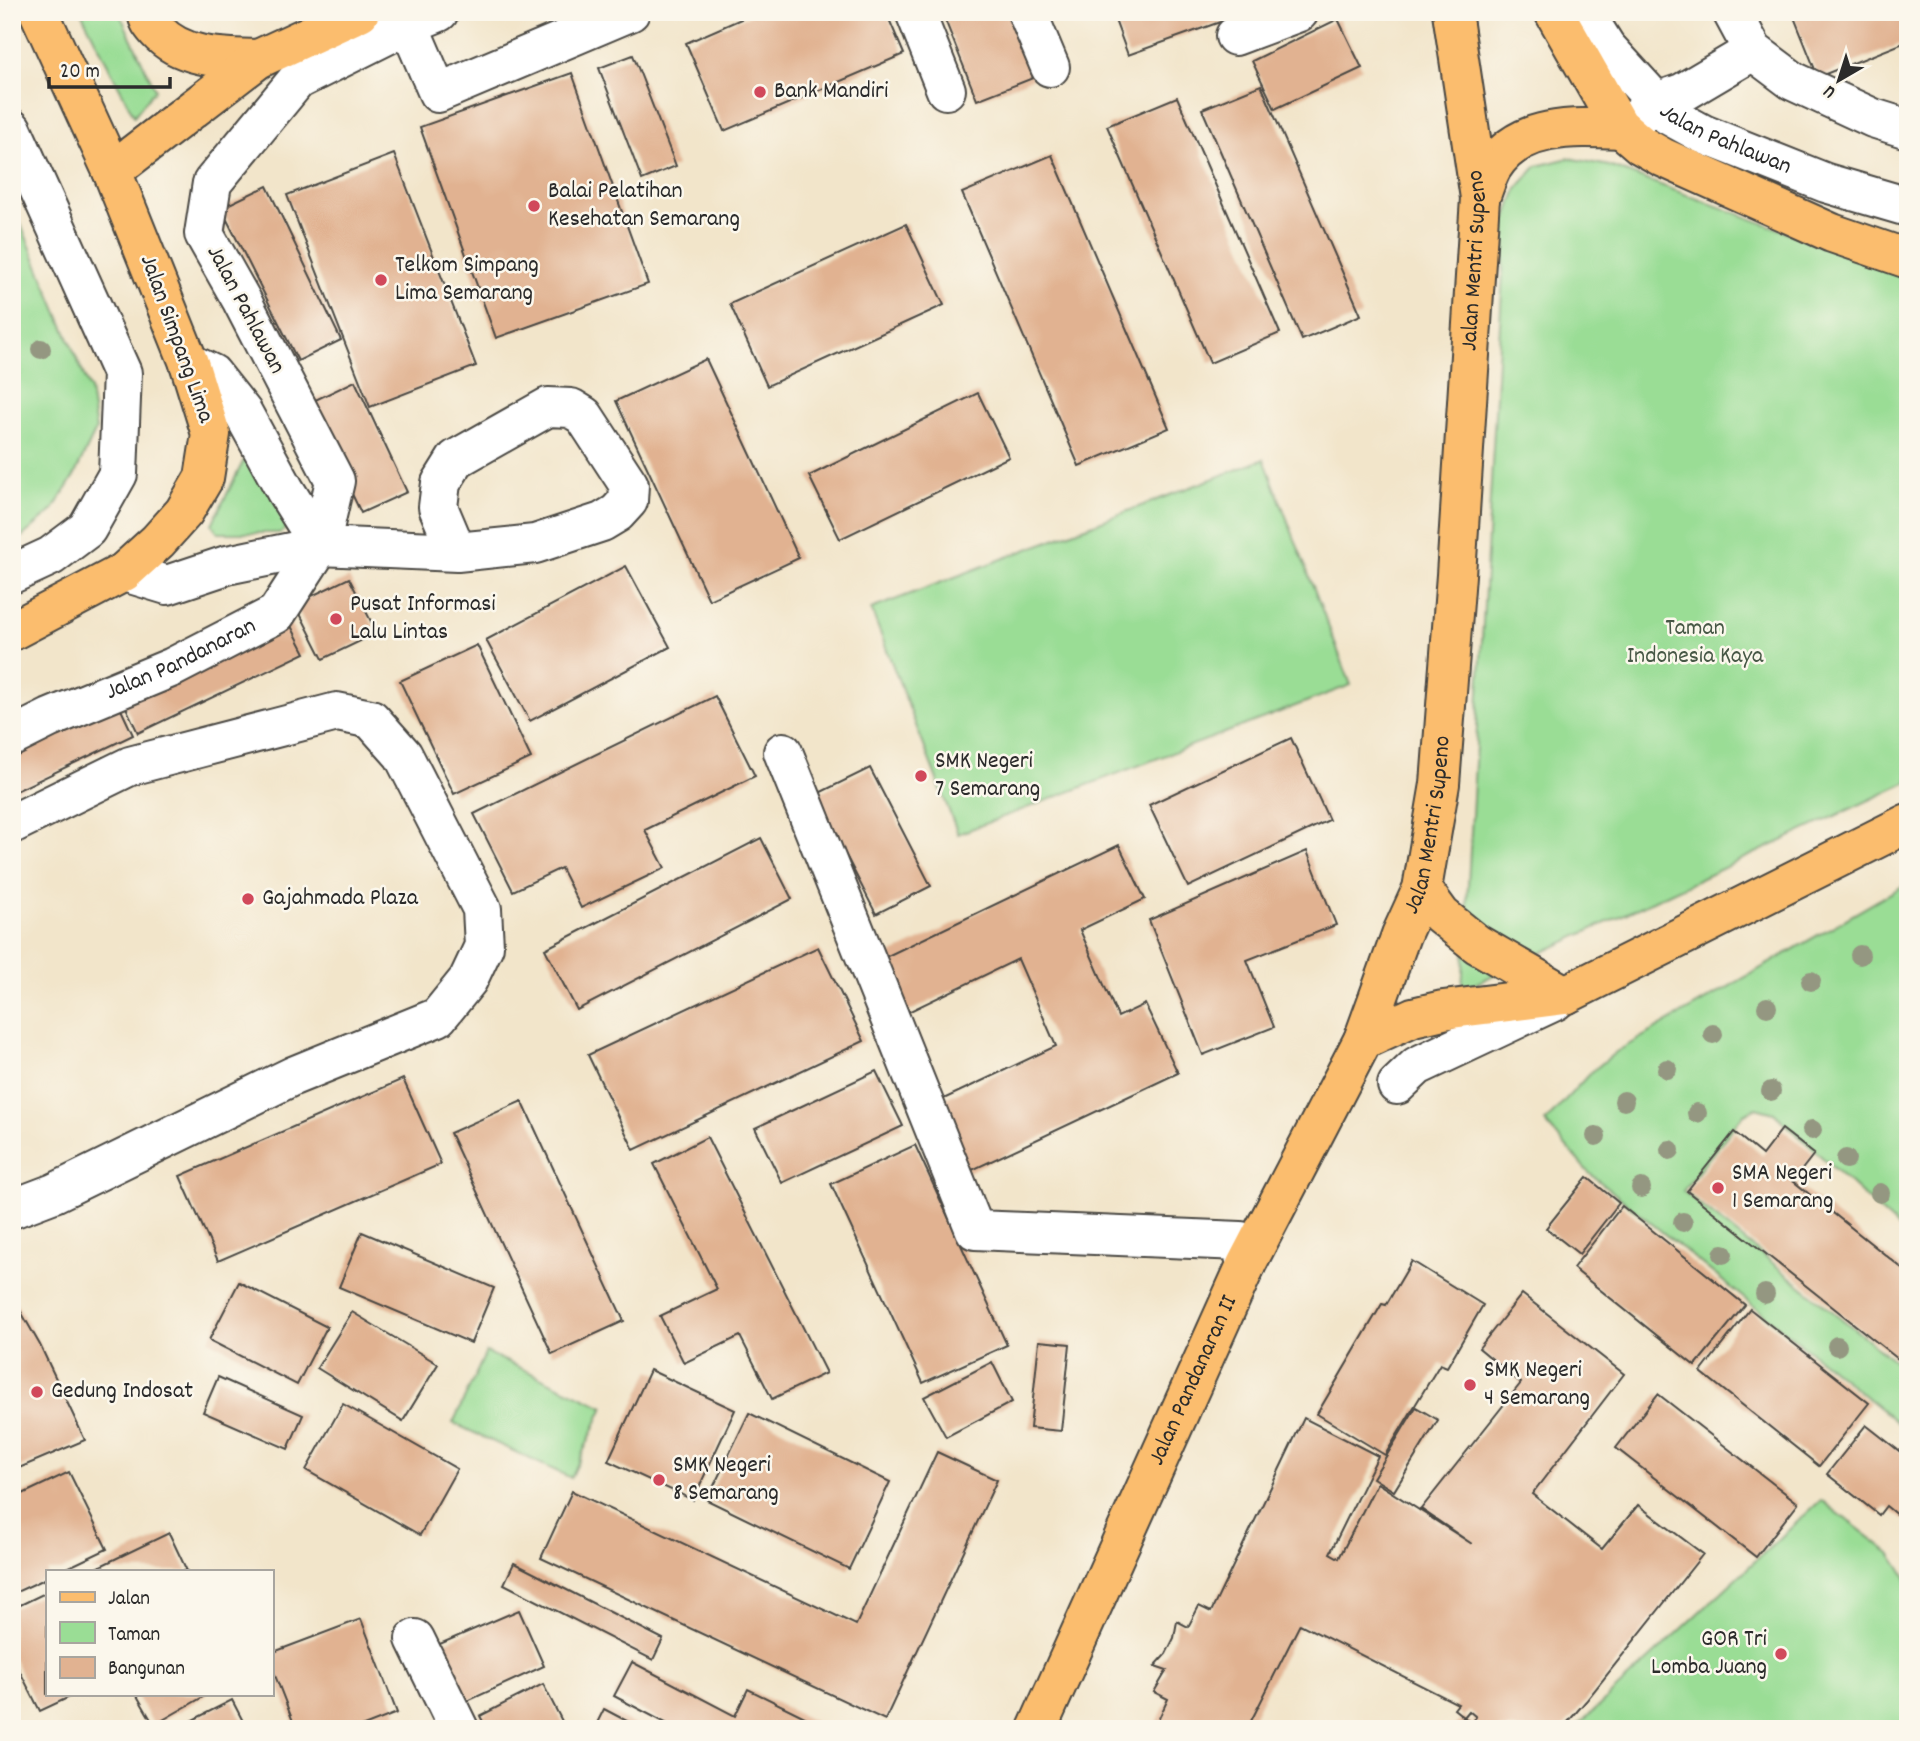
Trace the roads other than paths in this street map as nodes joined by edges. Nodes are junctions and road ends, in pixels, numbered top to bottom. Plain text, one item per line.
1 (39, 12) edge
2 (146, 12) edge
3 (360, 12) edge
4 (630, 12) edge
5 (915, 12) edge
6 (1027, 12) edge
7 (1299, 12) edge
8 (1452, 12) edge
9 (1554, 12) edge
10 (1584, 12) edge
11 (1732, 12) edge
12 (417, 16) edge
13 (1235, 36) dead end
14 (1753, 51) junction
15 (258, 59) junction
16 (1050, 67) dead end
17 (946, 90) dead end
18 (1656, 102) junction
19 (12, 129) edge
20 (1622, 129) junction
21 (1908, 129) edge
22 (113, 171) junction
23 (1479, 198) junction
24 (1908, 207) edge
25 (1908, 258) edge
26 (189, 363) junction
27 (320, 546) junction
28 (457, 552) junction
29 (124, 572) junction
30 (12, 574) edge
31 (12, 631) edge
32 (12, 737) edge
33 (783, 752) dead end
34 (1908, 823) edge
35 (12, 824) edge
36 (1908, 833) edge
37 (1422, 889) junction
38 (1565, 995) junction
39 (1363, 1040) junction
40 (1397, 1085) dead end
41 (12, 1209) edge
42 (1246, 1265) junction
43 (415, 1639) dead end
44 (458, 1729) edge
45 (1037, 1729) edge

1 - 22 main road, Jalan Simpang Lima
2 - 15 main road
3 - 15 main road
4 - 12 street
5 - 17 street
6 - 16 street
7 - 13 street
8 - 23 main road, Jalan Mentri Supeno
9 - 20 main road
10 - 18 street, Jalan Pahlawan
11 - 14 street
12 - 27 street, Jalan Pahlawan
14 - 18 street
14 - 21 street
15 - 22 main road
18 - 20 street
18 - 24 street, Jalan Pahlawan
19 - 30 street
20 - 23 main road
20 - 25 main road
22 - 26 main road, Jalan Simpang Lima
23 - 37 main road, Jalan Mentri Supeno
26 - 27 street
26 - 29 main road, Jalan Simpang Lima
27 - 28 street
27 - 29 street
27 - 32 street, Jalan Pandanaran
28 - 28 street
29 - 31 main road, Jalan Simpang Lima
33 - 42 street
34 - 38 main road
35 - 41 street
36 - 40 street
37 - 38 main road
37 - 39 main road, Jalan Mentri Supeno
38 - 39 main road
39 - 42 main road, Jalan Pandanaran II
42 - 45 main road, Jalan Pandanaran II
43 - 44 street

